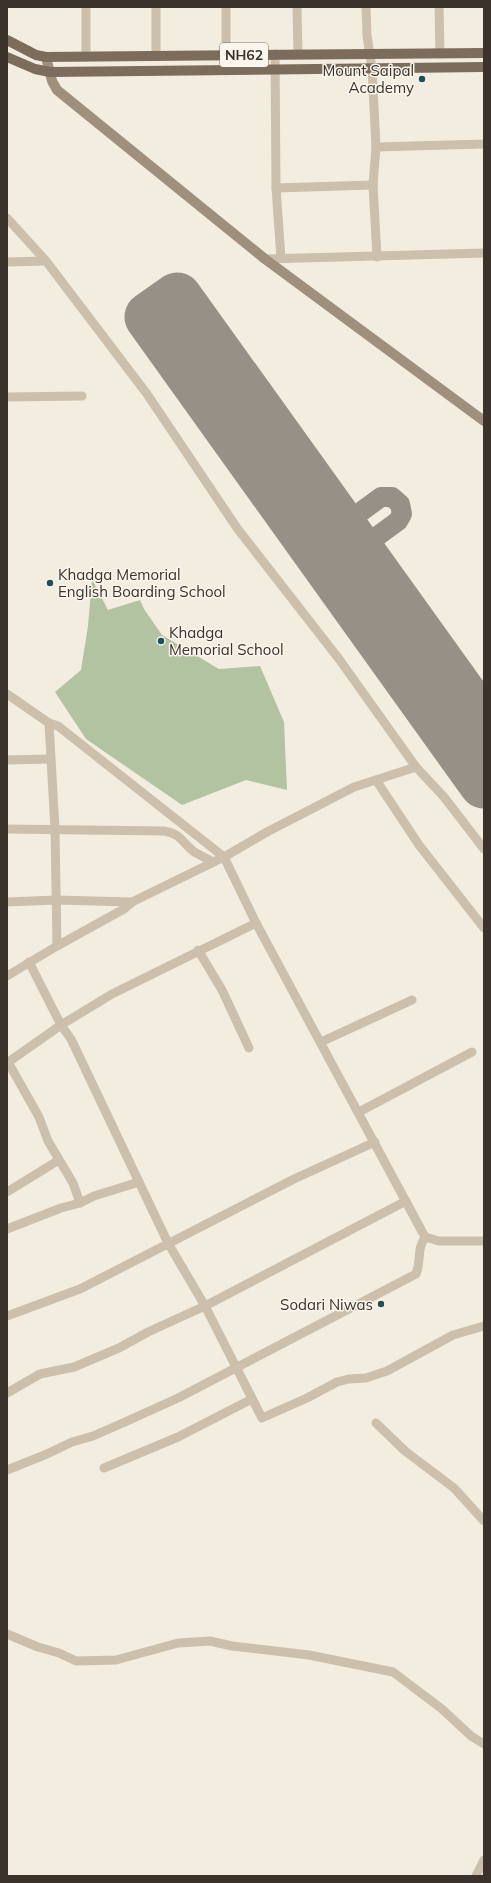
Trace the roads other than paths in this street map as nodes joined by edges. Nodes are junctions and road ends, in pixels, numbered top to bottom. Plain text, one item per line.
1 (86, 7) edge
2 (156, 7) edge
3 (226, 7) edge
4 (297, 7) edge
5 (366, 7) edge
6 (439, 7) edge
7 (7, 40) edge
8 (484, 53) edge
9 (275, 54) junction
10 (298, 54) junction
11 (370, 54) junction
12 (440, 54) junction
13 (226, 55) junction
14 (156, 56) junction
15 (7, 57) edge
16 (46, 57) junction
17 (86, 57) junction
18 (484, 67) edge
19 (275, 68) junction
20 (372, 68) junction
21 (50, 72) junction
22 (484, 144) edge
23 (376, 147) junction
24 (373, 185) junction
25 (276, 188) junction
26 (7, 218) edge
27 (484, 253) edge
28 (377, 257) junction
29 (265, 258) junction
30 (281, 258) junction
31 (7, 262) edge
32 (46, 262) junction
33 (82, 396) dead end
34 (7, 397) edge
35 (484, 421) edge
36 (7, 694) edge
37 (49, 723) junction
38 (50, 759) junction
39 (7, 760) edge
40 (416, 767) junction
41 (376, 780) junction
42 (7, 829) edge
43 (55, 829) junction
44 (484, 849) edge
45 (224, 857) junction
46 (213, 862) junction
47 (56, 900) junction
48 (7, 902) edge
49 (132, 902) junction
50 (256, 923) junction
51 (484, 928) edge
52 (57, 946) junction
53 (198, 950) junction
54 (29, 962) junction
55 (7, 976) edge
56 (412, 1000) dead end
57 (61, 1025) junction
58 (321, 1042) junction
59 (249, 1048) dead end
60 (472, 1052) dead end
61 (8, 1063) edge
62 (359, 1112) junction
63 (375, 1142) junction
64 (59, 1160) junction
65 (139, 1182) junction
66 (7, 1192) edge
67 (406, 1201) junction
68 (80, 1203) junction
69 (7, 1229) edge
70 (425, 1237) junction
71 (484, 1241) edge
72 (168, 1243) junction
73 (205, 1306) junction
74 (7, 1316) edge
75 (484, 1326) edge
76 (236, 1367) junction
77 (7, 1393) edge
78 (252, 1399) junction
79 (376, 1423) dead end
80 (104, 1468) dead end
81 (7, 1470) edge
82 (484, 1521) edge
83 (7, 1634) edge
84 (484, 1744) edge
85 (484, 1860) edge
86 (476, 1876) edge

1 - 17 street
2 - 14 street
3 - 13 street
4 - 10 street
5 - 11 street
6 - 12 street
7 - 16 main road, NH62
8 - 12 main road, NH62
9 - 10 main road, NH62
9 - 13 main road, NH62
9 - 19 street
10 - 11 main road, NH62
11 - 12 main road, NH62
11 - 20 street
13 - 14 main road, NH62
14 - 17 main road, NH62
15 - 21 main road, NH62
16 - 17 main road, NH62
16 - 21 street
18 - 20 main road, NH62
19 - 20 main road, NH62
19 - 21 main road, NH62
19 - 25 street
20 - 23 street
21 - 29 street
22 - 23 street
23 - 24 street
24 - 25 street
24 - 28 street
25 - 30 street
26 - 32 street
27 - 28 street
28 - 30 street
29 - 30 street
29 - 35 street
31 - 32 street
32 - 40 street
33 - 34 street
36 - 37 street
37 - 38 street
37 - 45 street
38 - 39 street
38 - 43 street
40 - 41 street
40 - 44 street
41 - 45 street
41 - 51 street
42 - 43 street
43 - 46 street
43 - 47 street
45 - 46 street
45 - 50 street
46 - 49 street
47 - 48 street
47 - 49 street
47 - 52 street
49 - 52 street
50 - 53 street
50 - 58 street
52 - 54 street
53 - 57 street
53 - 59 street
54 - 55 street
54 - 57 street
56 - 58 street
57 - 61 street
57 - 65 street
58 - 62 street
60 - 62 street
61 - 64 street
62 - 63 street
63 - 67 street
63 - 72 street
64 - 66 street
64 - 68 street
65 - 68 street
65 - 72 street
67 - 70 street
67 - 73 street
68 - 69 street
70 - 71 street
70 - 76 street
72 - 73 street
72 - 74 street
73 - 76 street
73 - 77 street
75 - 78 street
76 - 78 street
76 - 81 street
78 - 80 street
79 - 82 street
83 - 84 street
85 - 86 street

